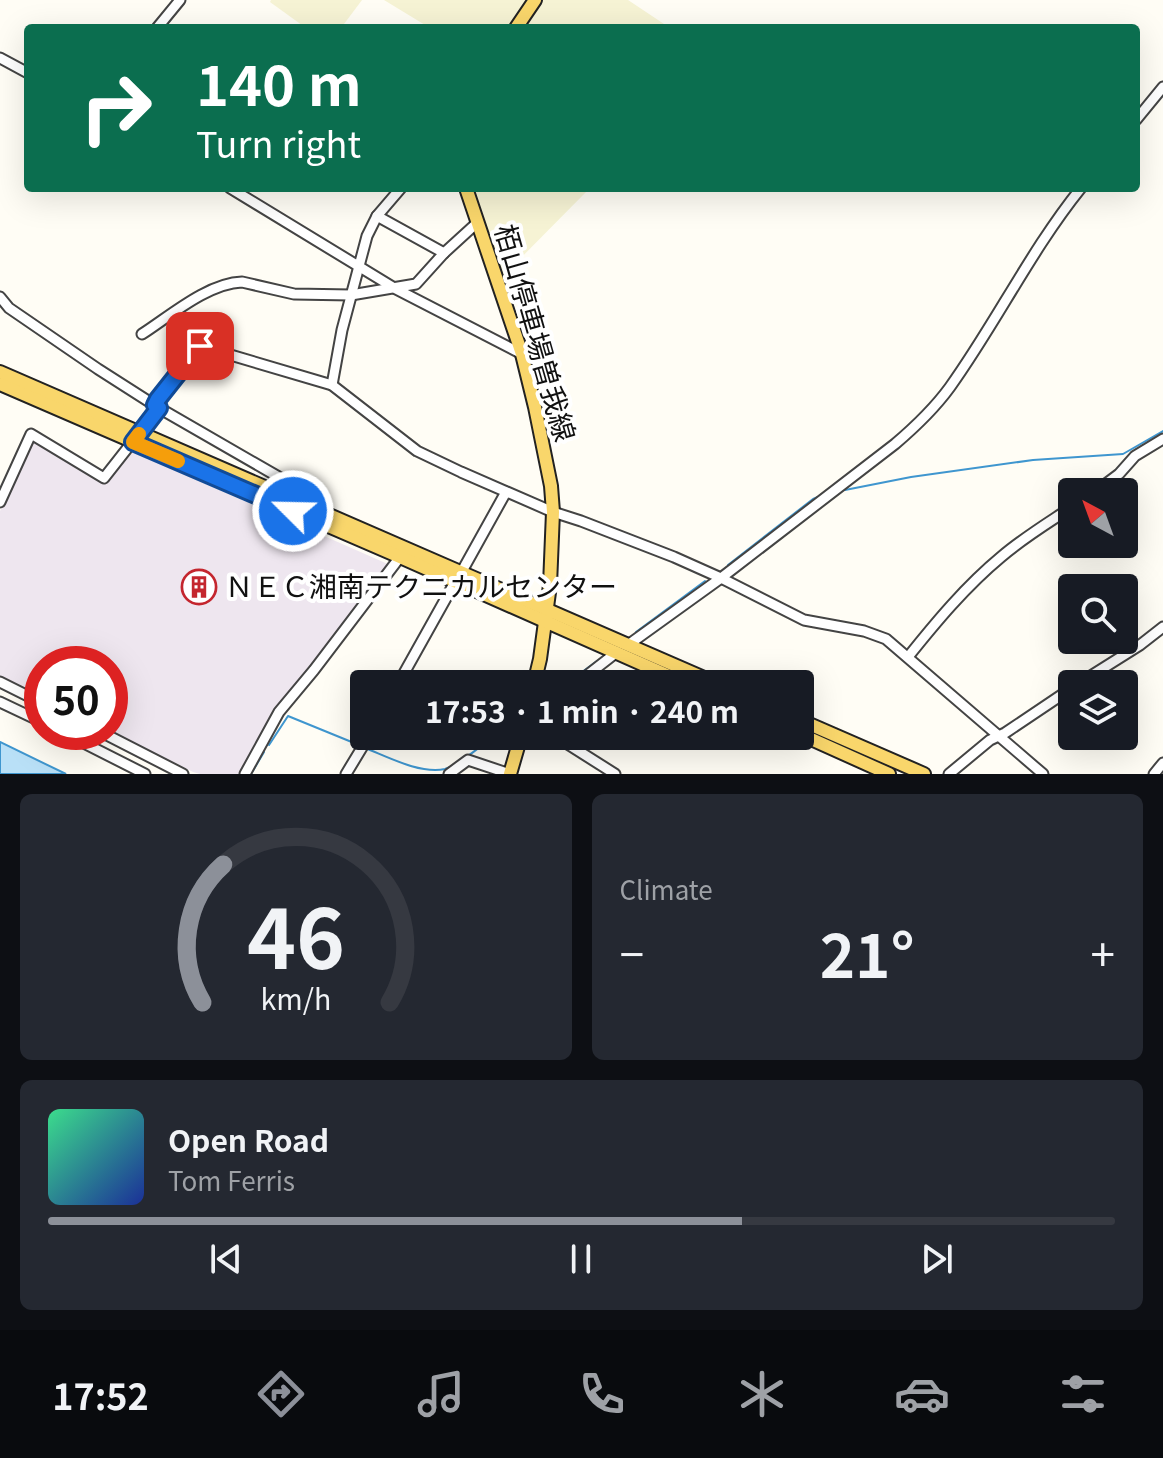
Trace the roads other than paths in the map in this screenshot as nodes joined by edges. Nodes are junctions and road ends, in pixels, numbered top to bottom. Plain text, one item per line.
1 (180, 0) edge
2 (535, 0) edge
3 (160, 24) edge
4 (519, 24) edge
5 (0, 58) edge
6 (24, 71) edge
7 (1163, 87) edge
8 (1140, 115) edge
9 (237, 192) edge
10 (398, 192) edge
11 (467, 192) edge
12 (1078, 192) edge
13 (377, 216) junction
14 (478, 222) junction
15 (444, 253) junction
16 (359, 265) junction
17 (396, 289) junction
18 (351, 295) junction
19 (0, 297) edge
20 (142, 334) dead end
21 (522, 354) junction
22 (0, 372) edge
23 (0, 384) edge
24 (332, 385) junction
25 (157, 406) junction
26 (136, 437) junction
27 (1163, 439) edge
28 (1114, 478) edge
29 (506, 492) junction
30 (297, 501) junction
31 (0, 502) edge
32 (553, 512) junction
33 (1058, 516) edge
34 (400, 557) junction
35 (458, 578) junction
36 (721, 578) junction
37 (546, 615) junction
38 (1163, 627) edge
39 (622, 648) junction
40 (908, 657) junction
41 (406, 670) edge
42 (537, 670) edge
43 (594, 670) edge
44 (662, 670) edge
45 (681, 670) edge
46 (1100, 670) edge
47 (0, 682) edge
48 (24, 694) edge
49 (1058, 697) edge
50 (0, 702) edge
51 (24, 713) edge
52 (814, 726) edge
53 (997, 736) junction
54 (814, 740) edge
55 (128, 746) edge
56 (98, 750) edge
57 (360, 750) edge
58 (517, 750) edge
59 (577, 750) edge
60 (1163, 763) edge
61 (145, 774) edge
62 (183, 774) edge
63 (245, 774) edge
64 (346, 774) edge
65 (449, 774) edge
66 (510, 774) edge
67 (615, 774) edge
68 (889, 774) edge
69 (924, 774) edge
70 (949, 774) edge
71 (1043, 774) edge
72 (1154, 774) edge

1 - 3 street
2 - 4 main road
5 - 6 street
7 - 8 street
9 - 16 street
10 - 13 street
11 - 14 main road, 栢山停車場曽我線
12 - 36 street
13 - 15 street
13 - 16 street
14 - 15 street
14 - 21 main road, 栢山停車場曽我線
15 - 17 street
16 - 17 street
16 - 18 street
17 - 18 street
17 - 21 street
18 - 20 street
18 - 24 street
19 - 25 street
21 - 32 main road, 栢山停車場曽我線
22 - 26 main road
23 - 26 main road
24 - 25 street
24 - 29 street
25 - 26 street
25 - 30 street
26 - 30 main road
26 - 31 street
26 - 34 main road
27 - 28 street
29 - 32 street
29 - 35 street
30 - 35 main road
32 - 36 street
32 - 37 main road, 栢山停車場曽我線
33 - 40 street
34 - 35 main road
34 - 63 street
35 - 37 main road
35 - 41 street
36 - 39 street
36 - 40 street
37 - 39 main road
37 - 42 main road, 栢山停車場曽我線
38 - 46 street
39 - 43 street
39 - 44 main road
39 - 45 main road
40 - 53 street
47 - 48 street
49 - 53 street
50 - 51 street
52 - 69 main road
53 - 70 street
53 - 71 street
54 - 68 main road
55 - 62 street
56 - 61 street
57 - 64 street
58 - 66 main road
59 - 67 street
60 - 72 street
65 - 66 street

